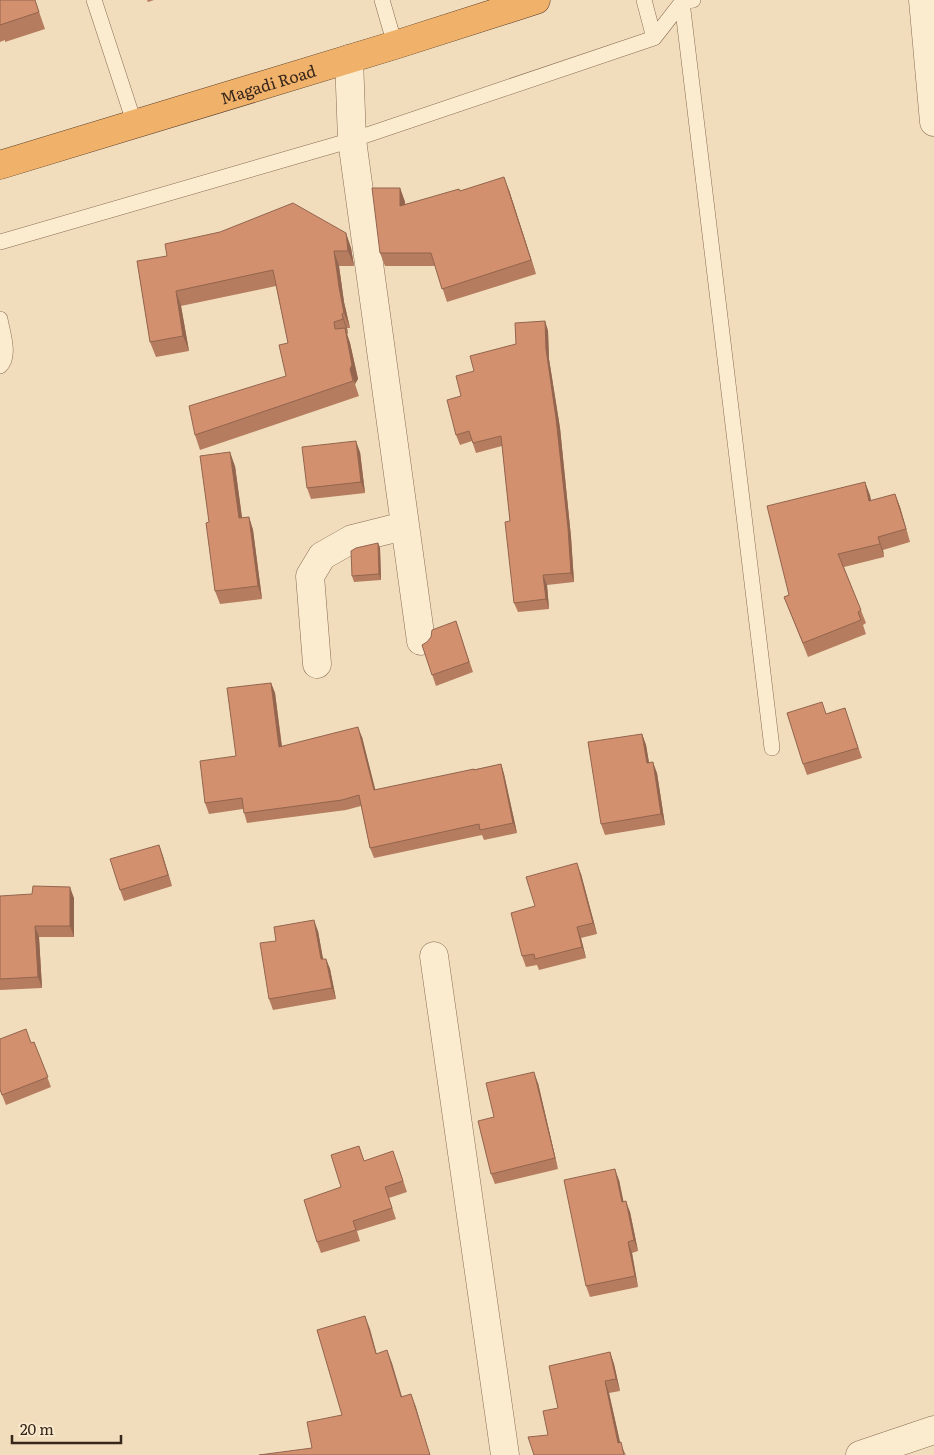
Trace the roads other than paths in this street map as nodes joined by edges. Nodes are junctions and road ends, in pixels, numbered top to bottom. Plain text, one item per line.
1 (94, 0) edge
2 (382, 0) edge
3 (536, 0) edge
4 (644, 0) edge
5 (923, 0) edge
6 (688, 1) edge
7 (654, 38) junction
8 (395, 45) junction
9 (348, 59) junction
10 (934, 122) edge
11 (135, 125) junction
12 (352, 140) junction
13 (0, 166) edge
14 (0, 242) edge
15 (0, 319) edge
16 (0, 366) edge
17 (404, 526) junction
18 (421, 641) dead end
19 (317, 664) dead end
20 (772, 748) dead end
21 (434, 956) dead end
22 (934, 1430) edge
23 (505, 1455) edge
24 (860, 1455) edge

1 - 11 lane
2 - 8 lane
3 - 8 highway, Magadi Road
4 - 7 lane
5 - 10 street
6 - 7 lane
6 - 20 lane
7 - 12 lane
8 - 9 highway, Magadi Road
9 - 11 highway, Magadi Road
9 - 12 street
11 - 13 highway, Magadi Road
12 - 14 lane
12 - 17 street
15 - 16 lane
17 - 18 street
17 - 19 street
21 - 23 street
22 - 24 street

